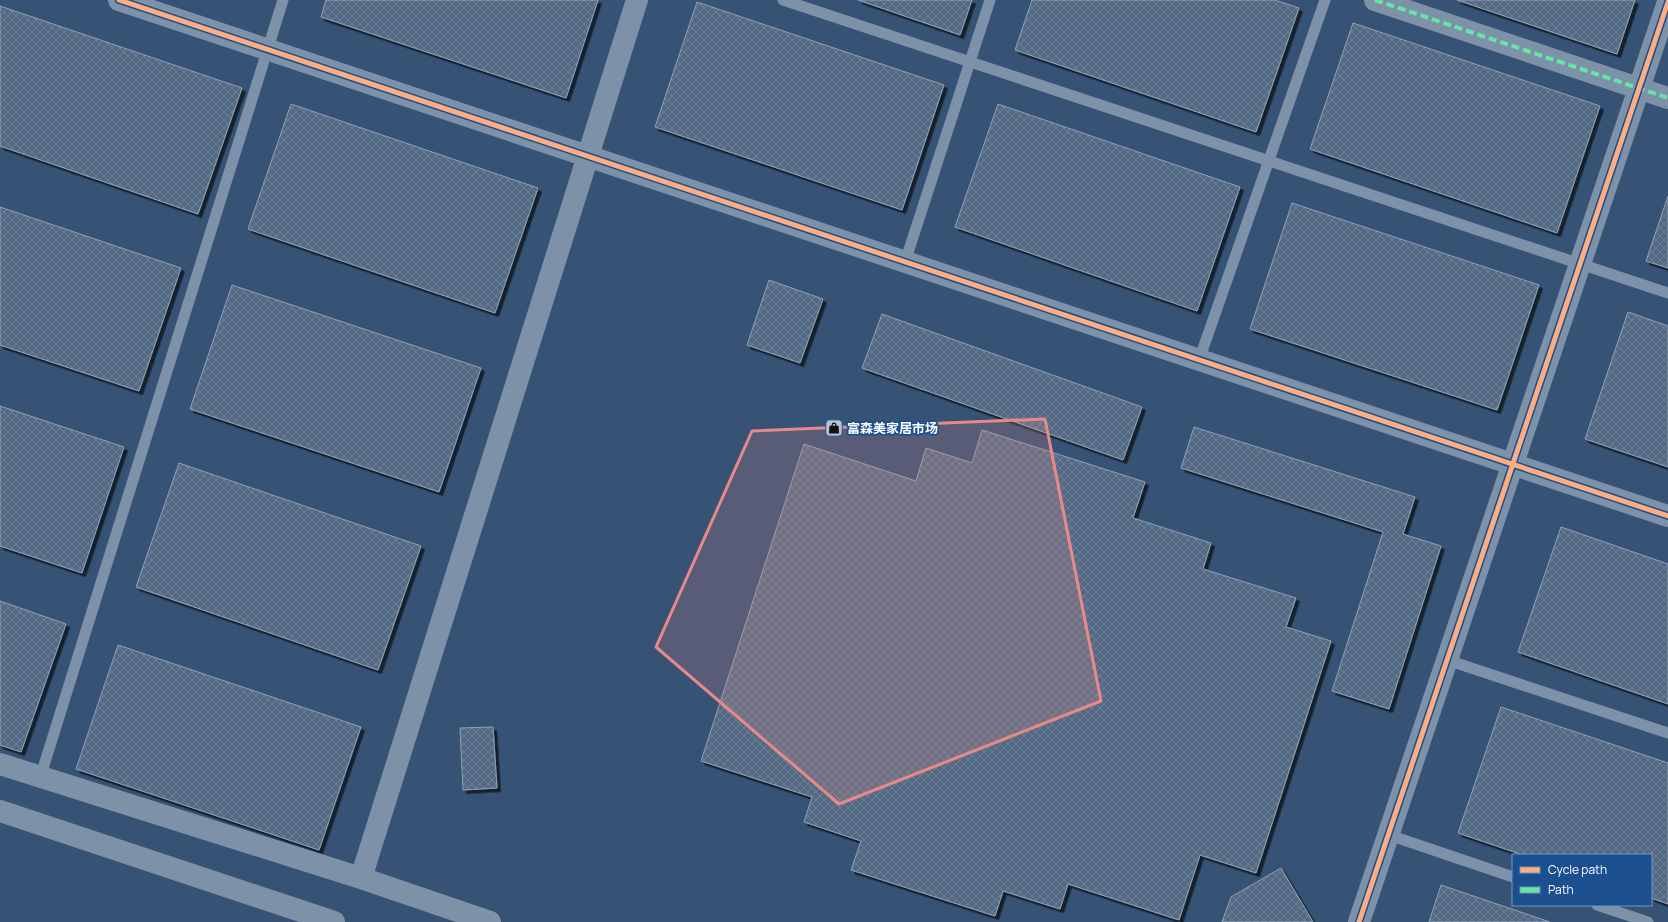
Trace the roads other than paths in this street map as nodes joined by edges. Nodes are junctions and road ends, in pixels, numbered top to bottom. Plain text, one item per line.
1 (120, 0) edge
2 (283, 0) edge
3 (637, 0) edge
4 (783, 0) edge
5 (990, 0) edge
6 (1325, 0) edge
7 (1375, 0) edge
8 (1668, 2) edge
9 (267, 49) junction
10 (970, 62) junction
11 (1639, 89) junction
12 (1668, 98) edge
13 (587, 155) junction
14 (1269, 161) junction
15 (905, 262) junction
16 (1580, 264) junction
17 (1668, 293) edge
18 (1199, 360) junction
19 (1513, 464) junction
20 (1668, 516) edge
21 (1447, 660) junction
22 (1668, 733) edge
23 (0, 764) edge
24 (40, 778) junction
25 (0, 811) edge
26 (1388, 835) junction
27 (1512, 877) edge
28 (360, 878) junction
29 (1600, 906) edge
30 (334, 922) edge
31 (490, 922) edge
32 (1359, 922) edge
33 (1648, 922) edge

1 - 9 street
2 - 9 lane
3 - 13 street
4 - 10 lane
5 - 10 lane
6 - 14 lane
7 - 11 street
8 - 11 street
9 - 13 street
9 - 24 lane
10 - 14 lane
10 - 15 lane
11 - 12 street
11 - 16 street
13 - 15 street
13 - 28 street
14 - 16 lane
14 - 18 lane
15 - 18 street
16 - 17 lane
16 - 19 street
18 - 19 street
19 - 20 street
19 - 21 street
21 - 22 lane
21 - 26 street
23 - 24 street
24 - 28 street
25 - 30 street
26 - 27 lane
26 - 32 street
28 - 31 street
29 - 33 lane

